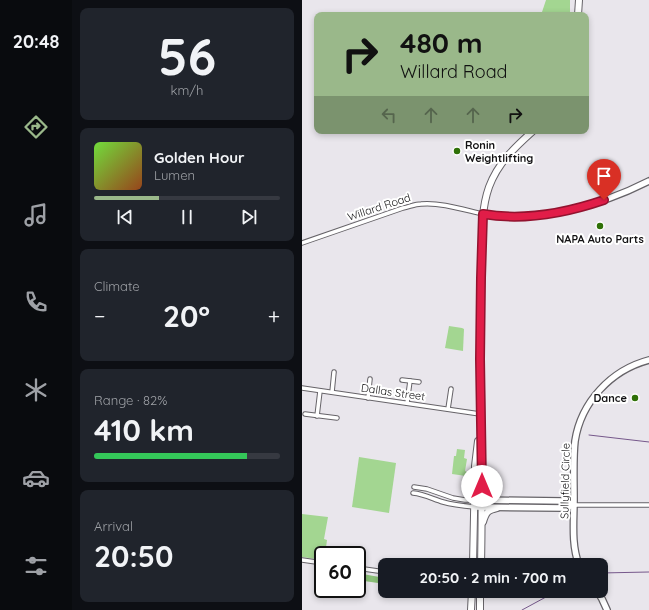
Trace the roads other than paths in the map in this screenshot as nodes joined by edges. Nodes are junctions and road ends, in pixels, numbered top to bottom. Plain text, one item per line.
1 (579, 0) edge
2 (578, 12) edge
3 (530, 134) edge
4 (649, 181) edge
5 (483, 214) junction
6 (302, 243) edge
7 (649, 360) edge
8 (334, 372) dead end
9 (370, 379) dead end
10 (402, 380) dead end
11 (410, 381) junction
12 (419, 382) dead end
13 (302, 388) edge
14 (450, 389) dead end
15 (320, 391) junction
16 (332, 392) junction
17 (368, 398) junction
18 (407, 403) junction
19 (448, 409) junction
20 (305, 414) dead end
21 (480, 414) junction
22 (317, 416) junction
23 (337, 418) dead end
24 (414, 487) dead end
25 (413, 493) dead end
26 (478, 500) junction
27 (574, 504) junction
28 (649, 505) edge
29 (474, 507) junction
30 (481, 507) junction
31 (497, 508) junction
32 (482, 527) junction
33 (473, 558) edge
34 (481, 558) edge
35 (576, 558) edge
36 (302, 560) edge
37 (314, 562) edge
38 (366, 569) edge
39 (378, 571) edge
40 (472, 598) edge
41 (480, 598) edge
42 (601, 598) edge
43 (471, 610) edge
44 (480, 610) edge
45 (608, 610) edge

1 - 2 main road
3 - 5 main road
4 - 5 street, Willard Road
5 - 6 street, Willard Road
5 - 21 main road
7 - 27 street, Sullyfield Circle
8 - 16 street
9 - 17 street
10 - 11 street
11 - 12 street
11 - 18 street
13 - 15 street, Dallas Street
14 - 19 street
15 - 16 street, Dallas Street
15 - 22 street
16 - 17 street, Dallas Street
17 - 18 street, Dallas Street
18 - 19 street, Dallas Street
19 - 21 street, Dallas Street
20 - 22 street
21 - 26 main road
22 - 23 street
24 - 26 street
25 - 29 street
26 - 27 street
26 - 29 main road
26 - 30 main road
27 - 28 street
27 - 31 street
27 - 35 street, Sullyfield Circle
29 - 30 street
29 - 33 main road
30 - 31 street
30 - 32 main road
31 - 32 main road
32 - 34 main road
36 - 37 street
38 - 39 street
40 - 43 main road
41 - 44 main road
42 - 45 street

